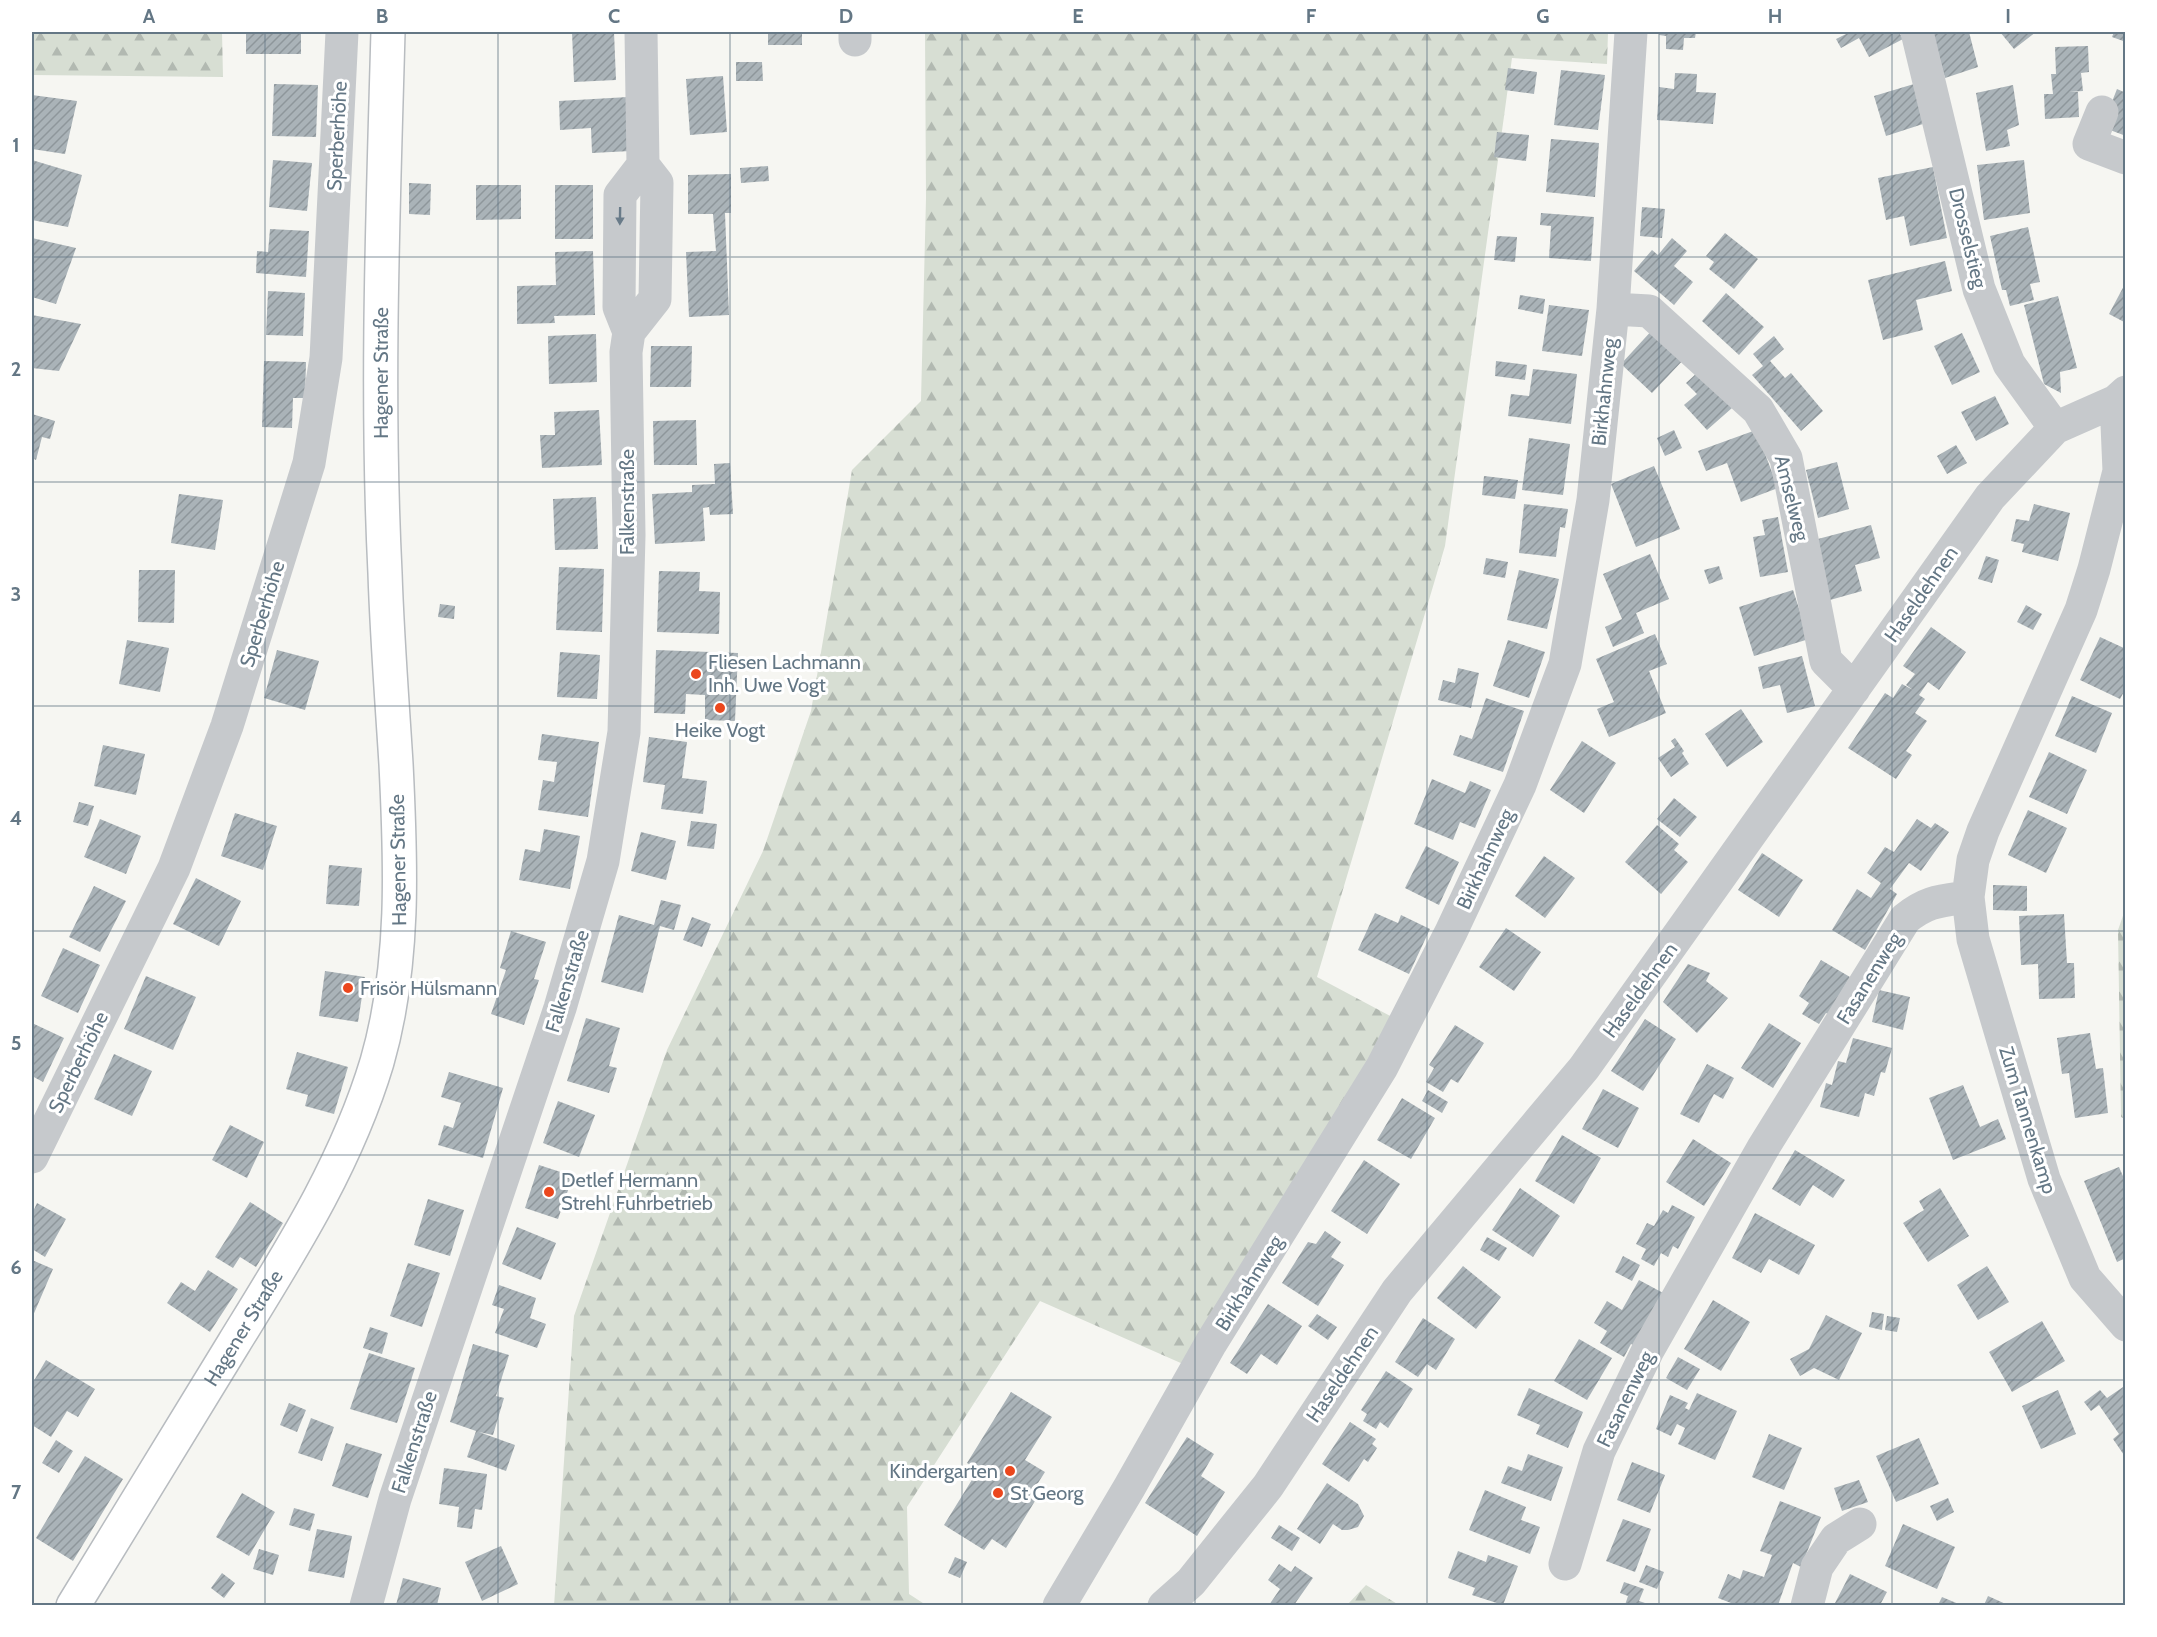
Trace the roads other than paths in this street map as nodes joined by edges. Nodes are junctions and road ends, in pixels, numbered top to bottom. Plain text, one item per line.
1 (342, 32) edge
2 (388, 32) edge
3 (641, 32) edge
4 (1631, 32) edge
5 (1917, 32) edge
6 (2102, 112) dead end
7 (2126, 158) edge
8 (1613, 309) junction
9 (2121, 397) edge
10 (2055, 428) junction
11 (1854, 689) junction
12 (1968, 897) junction
13 (32, 1157) edge
14 (2126, 1325) edge
15 (1860, 1524) dead end
16 (1565, 1564) dead end
17 (1062, 1600) edge
18 (73, 1605) edge
19 (366, 1605) edge
20 (1164, 1605) edge
21 (1807, 1605) edge

1 - 13 street, Sperberhöhe
2 - 18 main road, Hagener Straße
3 - 19 street, Falkenstraße
4 - 8 street, Birkhahnweg
5 - 10 street, Drosselstieg
6 - 7 street
8 - 11 street, Amselweg
8 - 17 street, Birkhahnweg
9 - 10 street, Haseldehnen
9 - 12 street
10 - 11 street, Haseldehnen
11 - 20 street, Haseldehnen
12 - 14 street, Zum Tannenkamp
12 - 16 street, Fasanenweg
15 - 21 street

